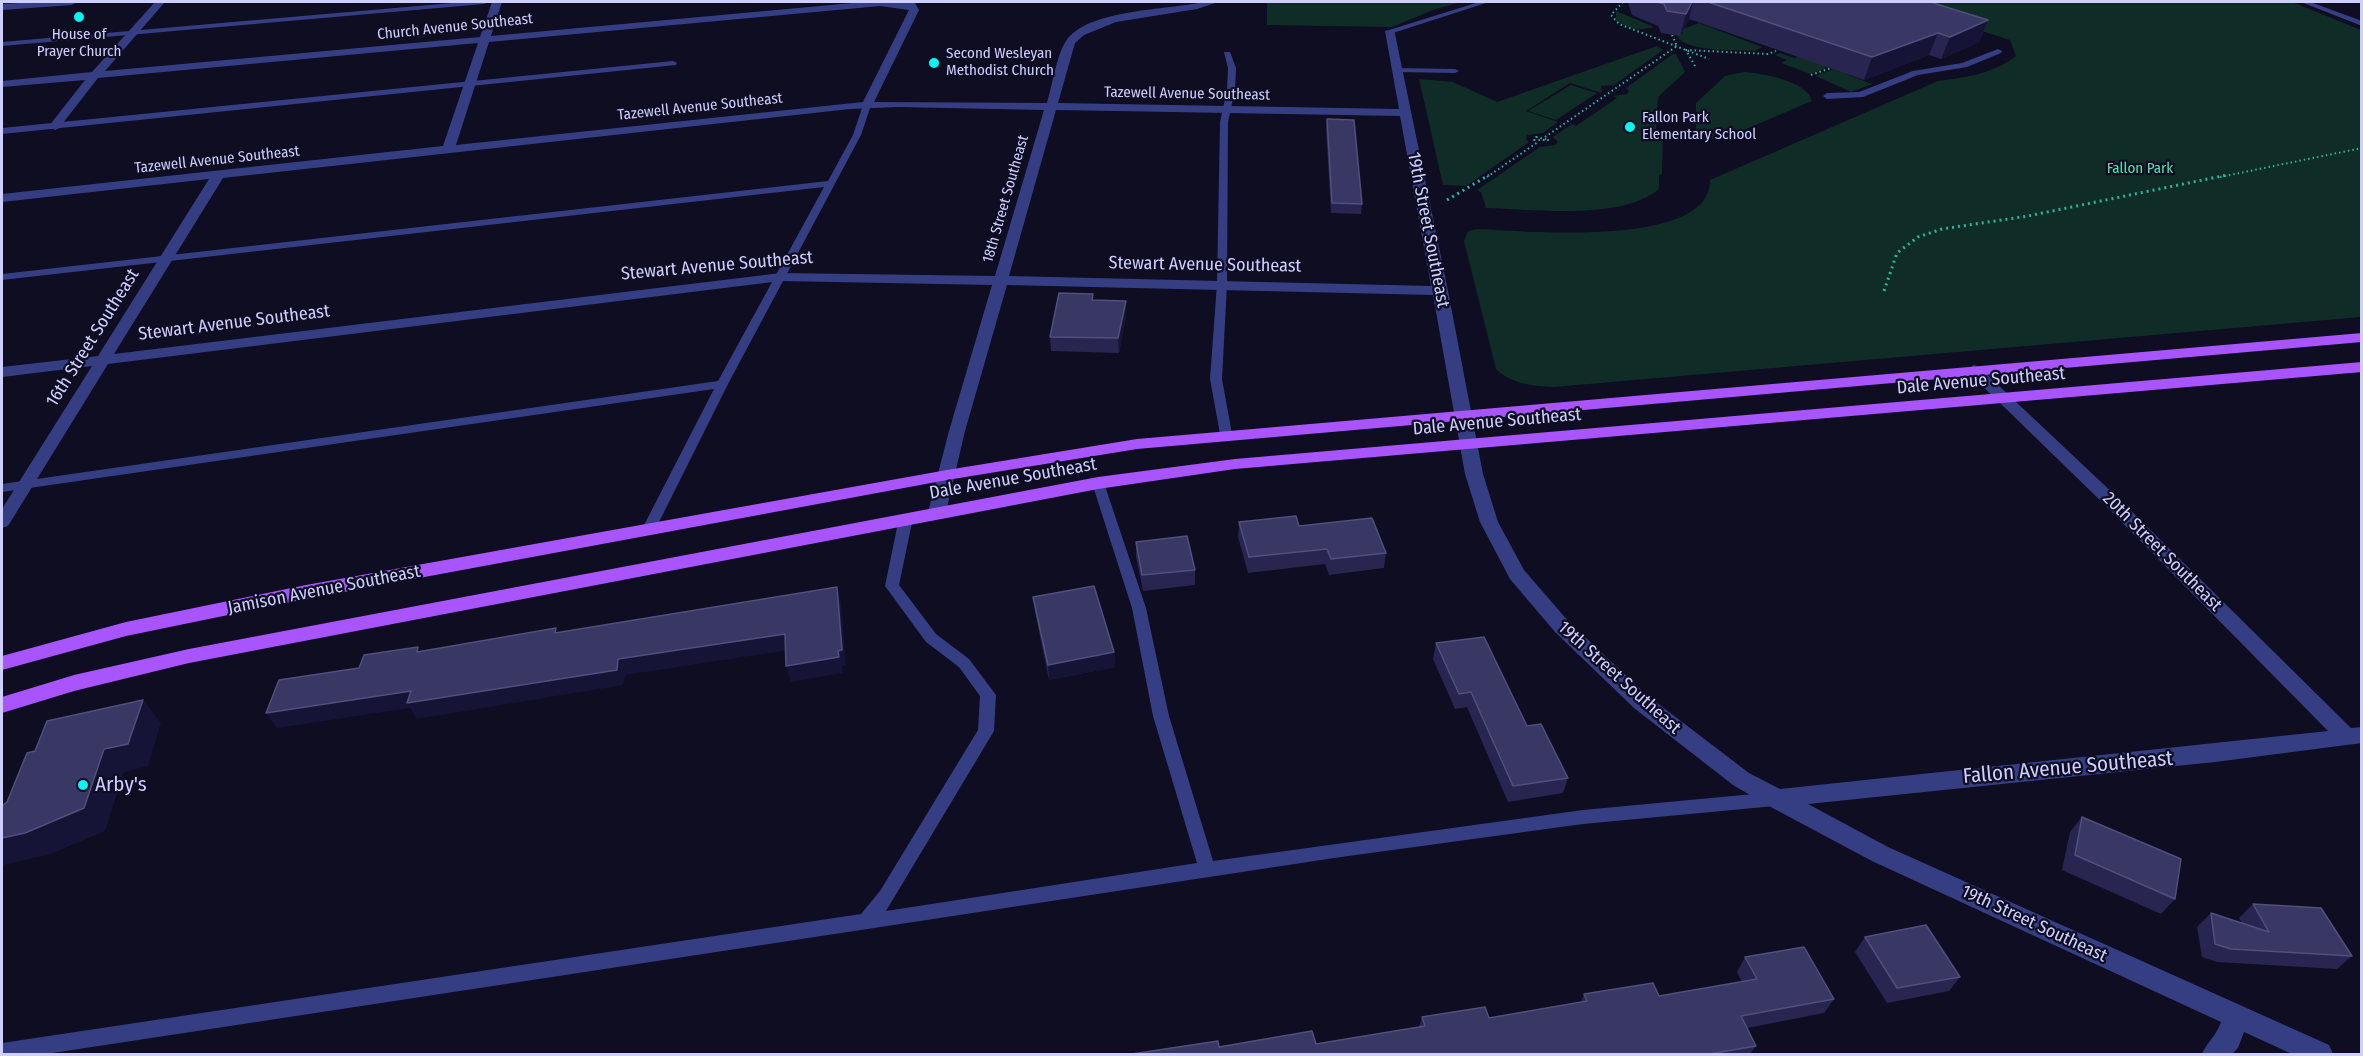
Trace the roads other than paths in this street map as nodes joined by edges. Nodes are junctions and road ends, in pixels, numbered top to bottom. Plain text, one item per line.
1 (72, 2) edge
2 (160, 2) edge
3 (484, 2) edge
4 (497, 2) edge
5 (763, 2) edge
6 (1213, 2) edge
7 (1485, 2) edge
8 (2305, 2) edge
9 (915, 3) edge
10 (2, 7) edge
11 (764, 13) junction
12 (2361, 24) edge
13 (1390, 31) joint
14 (134, 32) junction
15 (486, 39) junction
16 (2, 44) edge
17 (1998, 51) dead end
18 (1227, 54) dead end
19 (674, 63) dead end
20 (1398, 70) junction
21 (1455, 70) dead end
22 (94, 75) junction
23 (2, 84) edge
24 (471, 84) junction
25 (1827, 96) dead end
26 (867, 105) junction
27 (1050, 107) junction
28 (1226, 110) junction
29 (1406, 113) junction
30 (55, 126) junction
31 (2, 131) edge
32 (448, 150) junction
33 (218, 175) junction
34 (832, 183) junction
35 (2, 198) edge
36 (167, 257) junction
37 (2, 277) edge
38 (781, 277) junction
39 (1000, 280) junction
40 (1222, 284) junction
41 (1441, 291) junction
42 (2361, 337) edge
43 (104, 359) junction
44 (2361, 367) edge
45 (1974, 370) junction
46 (2, 372) edge
47 (722, 384) junction
48 (2004, 398) junction
49 (1462, 414) junction
50 (1226, 434) junction
51 (1468, 444) junction
52 (947, 475) junction
53 (1098, 483) junction
54 (24, 485) junction
55 (2, 488) edge
56 (938, 512) junction
57 (906, 518) junction
58 (2, 522) edge
59 (649, 529) junction
60 (2, 663) edge
61 (2, 705) edge
62 (2354, 736) edge
63 (1775, 799) junction
64 (1207, 869) junction
65 (866, 922) junction
66 (2235, 1016) junction
67 (2, 1052) edge
68 (2215, 1054) edge
69 (2320, 1054) edge

1 - 10 street
2 - 14 street
3 - 14 lane
4 - 15 street
5 - 11 street
6 - 27 street, 18th Street Southeast
7 - 13 lane
8 - 12 lane
9 - 11 street, Church Avenue Southeast
9 - 26 street
11 - 15 street, Church Avenue Southeast
13 - 20 street, 19th Street Southeast
14 - 16 lane
14 - 22 street
15 - 22 street, Church Avenue Southeast
15 - 24 street
17 - 25 lane
18 - 28 lane
19 - 24 lane
20 - 21 lane
20 - 29 street, 19th Street Southeast
22 - 23 street, Church Avenue Southeast
22 - 30 street
24 - 30 lane
24 - 32 street
26 - 27 street, Tazewell Avenue Southeast
26 - 32 street, Tazewell Avenue Southeast
26 - 34 lane
27 - 28 street, Tazewell Avenue Southeast
27 - 39 street, 18th Street Southeast
28 - 29 street, Tazewell Avenue Southeast
28 - 40 lane
29 - 41 street, 19th Street Southeast
30 - 31 lane
32 - 33 street, Tazewell Avenue Southeast
33 - 35 street, Tazewell Avenue Southeast
33 - 36 street, 16th Street Southeast
34 - 36 lane
34 - 38 lane
36 - 37 lane
36 - 43 street, 16th Street Southeast
38 - 39 street, Stewart Avenue Southeast
38 - 43 street, Stewart Avenue Southeast
38 - 47 lane
39 - 40 street, Stewart Avenue Southeast
39 - 52 street, 18th Street Southeast
40 - 41 street, Stewart Avenue Southeast
40 - 50 lane
41 - 49 street, 19th Street Southeast
42 - 45 main road, Dale Avenue Southeast
43 - 46 street, Stewart Avenue Southeast
43 - 54 street, 16th Street Southeast
44 - 48 main road, Dale Avenue Southeast
45 - 48 street, 20th Street Southeast
45 - 49 main road, Dale Avenue Southeast
47 - 54 lane
47 - 59 lane
48 - 51 main road, Dale Avenue Southeast
48 - 62 street, 20th Street Southeast
49 - 50 main road, Dale Avenue Southeast
49 - 51 street, 19th Street Southeast
50 - 52 main road, Dale Avenue Southeast
51 - 53 main road, Dale Avenue Southeast
51 - 63 street, 19th Street Southeast
52 - 56 street, 18th Street Southeast
52 - 59 main road, Dale Avenue Southeast
53 - 56 main road, Dale Avenue Southeast
53 - 64 lane
54 - 55 lane
54 - 58 street, 16th Street Southeast
56 - 57 main road, Dale Avenue Southeast
57 - 61 main road, Dale Avenue Southeast
57 - 65 lane
59 - 60 main road, Jamison Avenue Southeast
62 - 63 street, Fallon Avenue Southeast
63 - 64 lane
63 - 66 street, 19th Street Southeast
64 - 65 lane
65 - 67 lane
66 - 68 street
66 - 69 street, 19th Street Southeast

